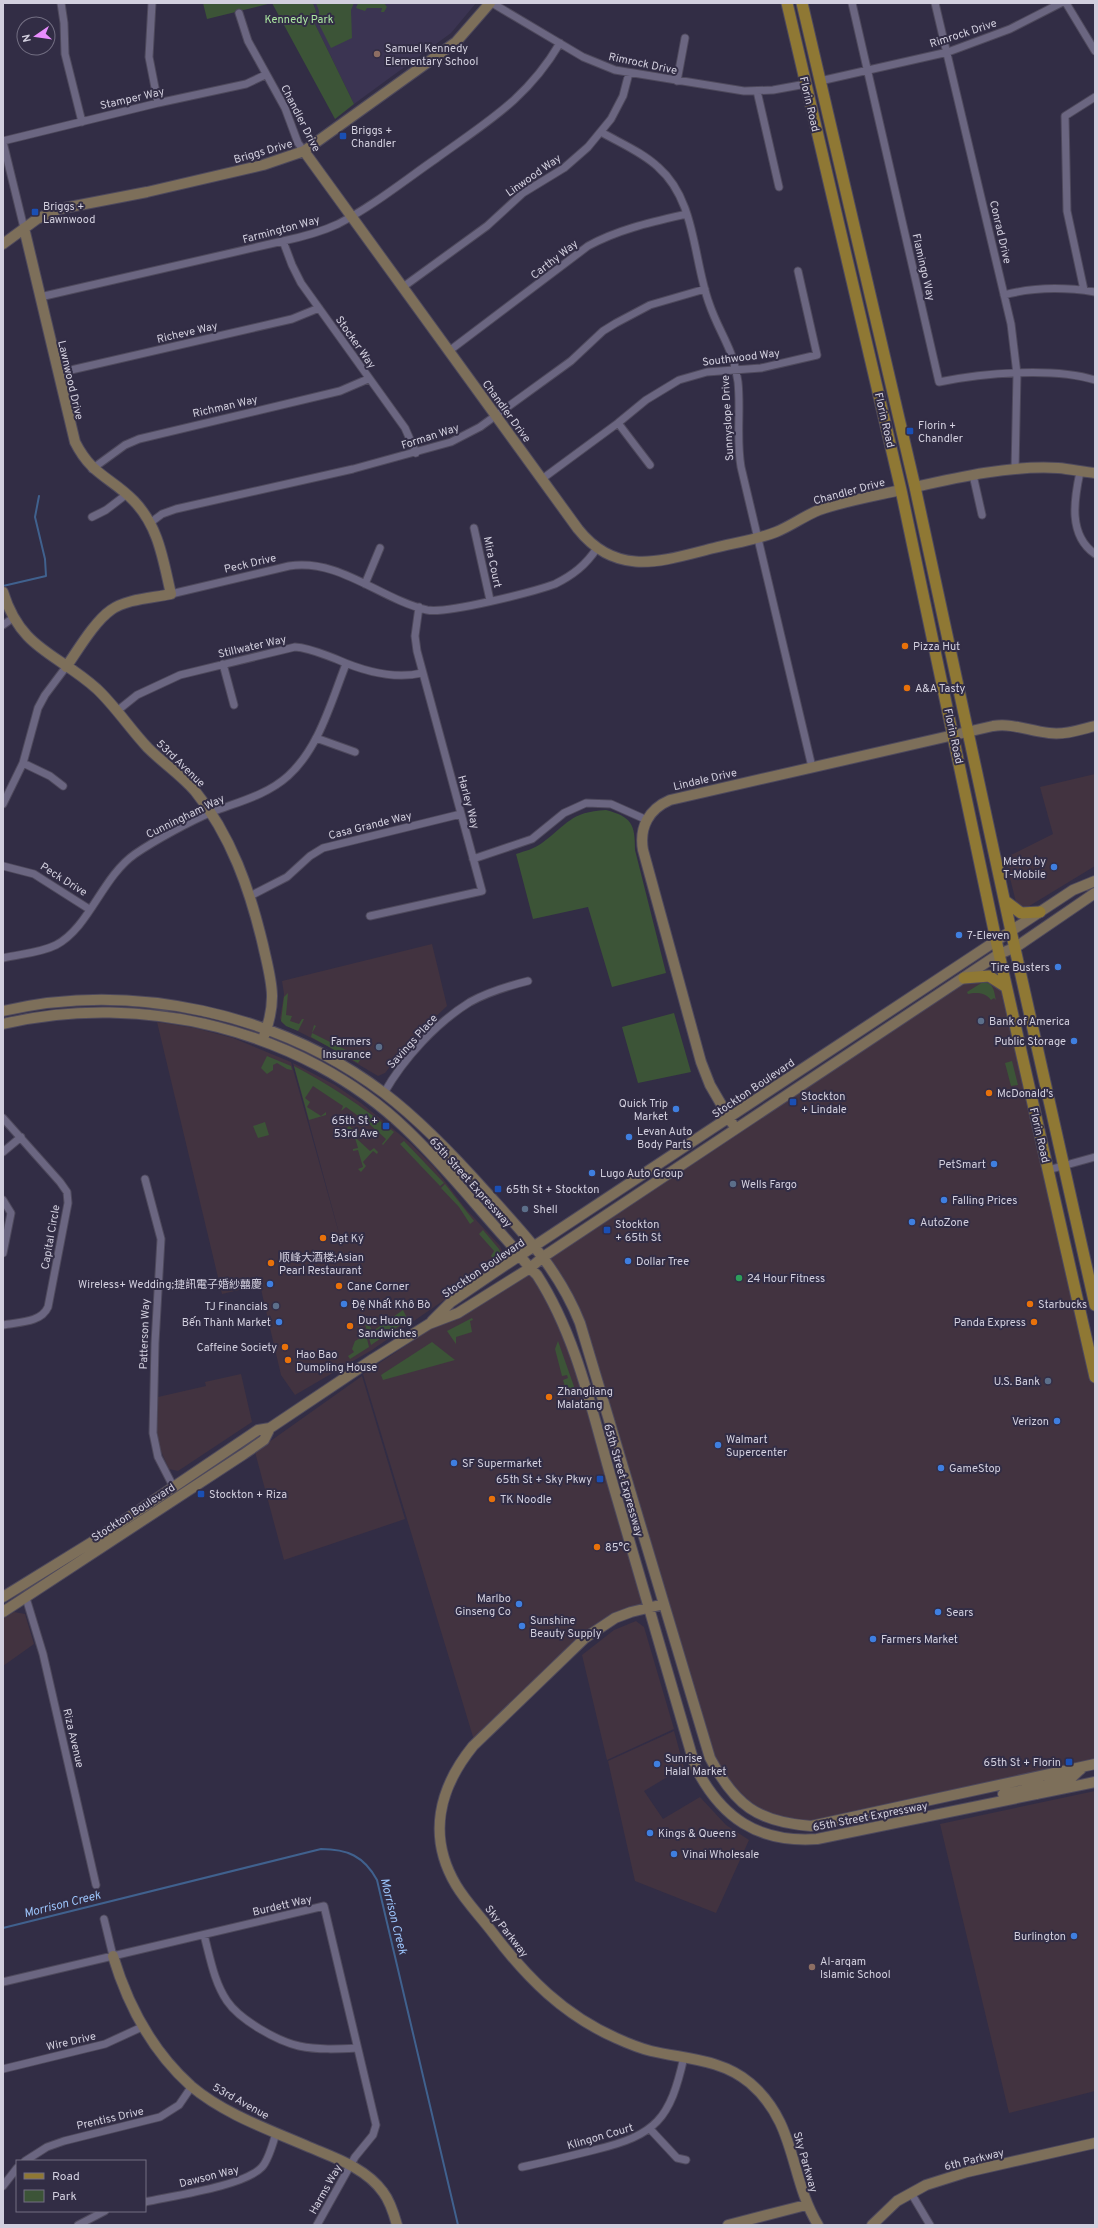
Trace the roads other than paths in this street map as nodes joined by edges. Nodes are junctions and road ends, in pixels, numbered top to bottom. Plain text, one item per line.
1 (61, 3) edge
2 (152, 3) edge
3 (491, 3) edge
4 (787, 3) edge
5 (802, 3) edge
6 (852, 3) edge
7 (935, 3) edge
8 (1061, 3) edge
9 (1066, 3) edge
10 (239, 13) dead end
11 (685, 38) dead end
12 (560, 43) junction
13 (1095, 51) edge
14 (948, 52) junction
15 (801, 65) junction
16 (867, 69) junction
17 (629, 73) junction
18 (265, 75) junction
19 (677, 81) junction
20 (820, 81) junction
21 (806, 84) junction
22 (757, 91) junction
23 (1095, 97) edge
24 (824, 101) junction
25 (158, 103) junction
26 (82, 122) junction
27 (601, 132) junction
28 (3, 141) edge
29 (304, 151) junction
30 (779, 187) dead end
31 (687, 214) junction
32 (352, 216) junction
33 (24, 228) junction
34 (283, 241) junction
35 (3, 244) edge
36 (798, 271) dead end
37 (403, 287) junction
38 (705, 289) junction
39 (1084, 290) junction
40 (1095, 292) edge
41 (1004, 295) junction
42 (40, 297) junction
43 (319, 308) junction
44 (449, 351) junction
45 (736, 369) junction
46 (58, 372) junction
47 (1017, 374) junction
48 (368, 379) junction
49 (1095, 380) edge
50 (495, 416) junction
51 (618, 423) junction
52 (416, 453) junction
53 (650, 465) dead end
54 (92, 469) junction
55 (1015, 470) junction
56 (897, 472) junction
57 (1080, 472) junction
58 (1095, 473) edge
59 (973, 475) junction
60 (542, 479) junction
61 (915, 487) junction
62 (901, 490) junction
63 (127, 494) junction
64 (919, 506) junction
65 (982, 515) dead end
66 (92, 517) dead end
67 (150, 523) junction
68 (474, 528) dead end
69 (758, 538) junction
70 (380, 548) dead end
71 (597, 548) junction
72 (1095, 554) edge
73 (365, 584) junction
74 (171, 594) junction
75 (4, 596) edge
76 (490, 600) junction
77 (419, 607) junction
78 (13, 618) junction
79 (3, 625) edge
80 (223, 664) junction
81 (346, 664) junction
82 (66, 667) junction
83 (422, 672) junction
84 (234, 705) dead end
85 (117, 711) junction
86 (1095, 726) edge
87 (969, 731) junction
88 (954, 734) junction
89 (316, 738) junction
90 (355, 752) dead end
91 (23, 763) junction
92 (812, 766) junction
93 (63, 786) dead end
94 (3, 804) edge
95 (210, 813) junction
96 (461, 814) junction
97 (646, 820) junction
98 (473, 859) junction
99 (3, 866) edge
100 (1095, 881) edge
101 (1095, 893) edge
102 (250, 896) junction
103 (1005, 901) junction
104 (89, 909) junction
105 (1040, 912) junction
106 (370, 916) dead end
107 (1011, 931) junction
108 (996, 941) junction
109 (1016, 946) junction
110 (998, 954) junction
111 (3, 958) edge
112 (964, 978) junction
113 (528, 981) dead end
114 (1006, 987) junction
115 (3, 1011) edge
116 (3, 1024) edge
117 (266, 1030) junction
118 (262, 1042) junction
119 (334, 1076) junction
120 (384, 1093) junction
121 (3, 1118) edge
122 (729, 1119) junction
123 (405, 1128) junction
124 (737, 1129) junction
125 (21, 1137) junction
126 (3, 1152) edge
127 (1095, 1157) edge
128 (1064, 1166) junction
129 (1048, 1170) junction
130 (474, 1178) junction
131 (145, 1179) dead end
132 (3, 1200) edge
133 (535, 1246) junction
134 (3, 1253) edge
135 (521, 1256) junction
136 (543, 1257) junction
137 (530, 1268) junction
138 (1095, 1305) edge
139 (429, 1324) junction
140 (3, 1325) edge
141 (578, 1365) junction
142 (1095, 1377) edge
143 (607, 1415) junction
144 (270, 1428) junction
145 (597, 1428) junction
146 (625, 1475) junction
147 (174, 1488) junction
148 (128, 1530) junction
149 (18, 1588) junction
150 (3, 1597) edge
151 (26, 1598) junction
152 (664, 1604) junction
153 (648, 1608) junction
154 (3, 1612) edge
155 (1095, 1764) edge
156 (1082, 1767) junction
157 (1040, 1777) junction
158 (1095, 1782) edge
159 (1037, 1794) junction
160 (944, 1798) junction
161 (924, 1802) junction
162 (991, 1804) junction
163 (927, 1817) junction
164 (904, 1822) junction
165 (96, 1885) dead end
166 (104, 1919) dead end
167 (204, 1935) junction
168 (113, 1956) junction
169 (3, 1982) edge
170 (142, 2027) junction
171 (357, 2048) junction
172 (684, 2057) junction
173 (3, 2069) edge
174 (192, 2086) junction
175 (650, 2129) junction
176 (276, 2133) junction
177 (1095, 2143) edge
178 (26, 2160) edge
179 (686, 2160) dead end
180 (351, 2164) junction
181 (522, 2167) dead end
182 (16, 2169) edge
183 (4, 2182) edge
184 (911, 2193) junction
185 (146, 2202) edge
186 (806, 2205) junction
187 (103, 2212) edge
188 (78, 2225) edge
189 (317, 2225) edge
190 (397, 2225) edge
191 (728, 2225) edge
192 (818, 2225) edge
193 (872, 2225) edge
194 (930, 2225) edge

1 - 26 street
2 - 25 street
3 - 12 street, Rimrock Drive
3 - 29 main road, Briggs Drive
4 - 15 main road, Florin Road
5 - 20 main road, Florin Road
6 - 16 street, Flamingo Way
7 - 14 street, Conrad Drive
8 - 14 street, Rimrock Drive
9 - 13 street
10 - 18 street, Chandler Drive
11 - 19 street
12 - 17 street, Rimrock Drive
12 - 32 street, Farmington Way
14 - 16 street, Rimrock Drive
14 - 41 street, Conrad Drive
15 - 20 main road
15 - 21 main road, Florin Road
16 - 20 street, Rimrock Drive
16 - 47 street, Flamingo Way
17 - 19 street, Rimrock Drive
17 - 27 street, Linwood Way
18 - 25 street, Stamper Way
18 - 29 street, Chandler Drive
19 - 22 street, Rimrock Drive
20 - 24 main road, Florin Road
21 - 22 street, Rimrock Drive
21 - 24 main road
21 - 56 main road, Florin Road
22 - 30 street
23 - 39 street
24 - 61 main road, Florin Road
25 - 26 street, Stamper Way
26 - 28 street, Stamper Way
27 - 31 street, Sunnyslope Drive
27 - 37 street, Linwood Way
28 - 33 street, Lawnwood Drive
29 - 32 main road, Chandler Drive
29 - 33 main road, Briggs Drive
31 - 38 street, Sunnyslope Drive
31 - 44 street, Carthy Way
32 - 34 street, Farmington Way
32 - 37 main road, Chandler Drive
33 - 35 main road, Briggs Drive
33 - 42 main road, Lawnwood Drive
34 - 42 street, Farmington Way
34 - 43 street, Stocker Way
36 - 45 street, Southwood Way
37 - 44 main road, Chandler Drive
38 - 45 street, Sunnyslope Drive
38 - 50 street, Forman Way
39 - 40 street
39 - 41 street
41 - 47 street, Conrad Drive
42 - 46 main road, Lawnwood Drive
43 - 46 street, Richeve Way
43 - 48 street, Stocker Way
44 - 50 main road, Chandler Drive
45 - 51 street, Southwood Way
45 - 69 street, Sunnyslope Drive
46 - 54 main road, Lawnwood Drive
47 - 49 street, Flamingo Way
47 - 55 street, Conrad Drive
48 - 52 street, Stocker Way
48 - 54 street, Richman Way
50 - 52 street, Forman Way
50 - 60 main road, Chandler Drive
51 - 53 street
51 - 60 street, Southwood Way
52 - 67 street, Forman Way
54 - 63 main road, Lawnwood Drive
55 - 57 main road
55 - 59 main road
56 - 61 main road
56 - 62 main road, Florin Road
57 - 58 main road
57 - 72 street
59 - 61 main road
59 - 65 street
60 - 71 main road, Chandler Drive
61 - 64 main road, Florin Road
62 - 64 main road
62 - 69 main road, Chandler Drive
62 - 88 main road, Florin Road
63 - 66 street
63 - 67 main road, Lawnwood Drive
64 - 87 main road, Florin Road
67 - 74 main road, Lawnwood Drive
68 - 76 street, Mira Court
69 - 71 main road, Chandler Drive
69 - 92 street, Sunnyslope Drive
70 - 73 street
71 - 76 street, Peck Drive
73 - 74 street, Peck Drive
73 - 77 street, Peck Drive
74 - 82 main road, Peck Drive
75 - 78 main road, 53rd Avenue
76 - 77 street, Peck Drive
77 - 83 street, Harley Way
78 - 79 street
78 - 82 main road, 53rd Avenue
80 - 81 street, Stillwater Way
80 - 84 street
80 - 85 street, Stillwater Way
81 - 83 street, Stillwater Way
81 - 89 street, Cunningham Way
82 - 85 main road, 53rd Avenue
82 - 91 street, Peck Drive
83 - 96 street, Harley Way
85 - 95 main road, 53rd Avenue
86 - 87 main road, Lindale Drive
87 - 88 main road, Lindale Drive
87 - 103 main road, Florin Road
88 - 92 main road, Lindale Drive
88 - 108 main road, Florin Road
89 - 90 street
89 - 95 street, Cunningham Way
91 - 93 street
91 - 94 street, Peck Drive
92 - 97 main road, Lindale Drive
95 - 102 main road, 53rd Avenue
95 - 104 street, Cunningham Way
96 - 98 street, Harley Way
96 - 102 street, Casa Grande Way
97 - 98 street
97 - 122 main road
98 - 106 street, Harley Way
99 - 104 street, Peck Drive
100 - 105 main road, Stockton Boulevard
101 - 109 main road, Stockton Boulevard
102 - 117 main road, 53rd Avenue
103 - 105 main road
103 - 107 main road, Florin Road
104 - 111 street, Cunningham Way
105 - 107 main road, Stockton Boulevard
107 - 108 main road, Stockton Boulevard
107 - 109 main road, Florin Road
108 - 110 main road, Florin Road
108 - 122 main road, Stockton Boulevard
109 - 110 main road, Stockton Boulevard
109 - 128 main road, Florin Road
110 - 112 main road, Stockton Boulevard
110 - 114 main road, Florin Road
112 - 114 main road
112 - 124 main road, Stockton Boulevard
113 - 120 street, Savings Place
114 - 129 main road, Florin Road
115 - 117 main road, 65th Street Expressway
116 - 118 main road, 65th Street Expressway
117 - 118 main road, 53rd Avenue
117 - 120 main road, 65th Street Expressway
118 - 119 main road, 65th Street Expressway
119 - 120 main road
119 - 123 main road, 65th Street Expressway
120 - 130 main road, 65th Street Expressway
121 - 125 street, Capital Circle
122 - 124 main road
122 - 133 main road, Stockton Boulevard
123 - 130 main road
123 - 135 main road, 65th Street Expressway
124 - 136 main road, Stockton Boulevard
125 - 126 street
125 - 140 street, Capital Circle
127 - 128 street
128 - 129 street
128 - 138 main road, Florin Road
129 - 142 main road, Florin Road
130 - 133 main road, 65th Street Expressway
131 - 147 street, Patterson Way
132 - 134 street
133 - 135 main road, Stockton Boulevard
133 - 136 main road, 65th Street Expressway
135 - 137 main road, 65th Street Expressway
135 - 139 main road, Stockton Boulevard
136 - 137 main road, Stockton Boulevard
136 - 143 main road, 65th Street Expressway
137 - 139 main road, Stockton Boulevard
137 - 141 main road, 65th Street Expressway
139 - 144 main road, Stockton Boulevard
141 - 143 main road
141 - 145 main road, 65th Street Expressway
143 - 146 main road, 65th Street Expressway
144 - 147 main road, Stockton Boulevard
144 - 148 main road, Stockton Boulevard
145 - 146 main road
145 - 153 main road, 65th Street Expressway
146 - 152 main road, 65th Street Expressway
147 - 148 main road
147 - 149 main road, Stockton Boulevard
148 - 151 main road, Stockton Boulevard
149 - 150 main road, Stockton Boulevard
149 - 151 main road
151 - 154 main road, Stockton Boulevard
151 - 165 street, Riza Avenue
152 - 153 main road, Sky Parkway
152 - 161 main road, 65th Street Expressway
153 - 164 main road, 65th Street Expressway
153 - 172 main road, Sky Parkway
155 - 156 main road, 65th Street Expressway
156 - 157 main road, 65th Street Expressway
156 - 159 main road
157 - 160 main road, 65th Street Expressway
157 - 162 main road
158 - 159 main road, 65th Street Expressway
159 - 162 main road, 65th Street Expressway
160 - 161 main road, 65th Street Expressway
160 - 163 main road
161 - 164 main road
162 - 163 main road, 65th Street Expressway
163 - 164 main road, 65th Street Expressway
166 - 168 street
167 - 168 street, Burdett Way
167 - 171 street
167 - 171 street, Burdett Way
168 - 169 street, Burdett Way
168 - 170 main road, 53rd Avenue
170 - 173 street, Wire Drive
170 - 174 main road, 53rd Avenue
171 - 180 street, Burdett Way
172 - 175 street, Klingon Court
172 - 186 main road, Sky Parkway
174 - 176 main road, 53rd Avenue
174 - 178 street, Prentiss Drive
175 - 179 street
175 - 181 street, Klingon Court
176 - 180 main road, 53rd Avenue
176 - 185 street, Dawson Way
177 - 184 main road, 6th Parkway
180 - 189 street, Harms Way
180 - 190 main road, 53rd Avenue
182 - 183 street
184 - 193 main road, 6th Parkway
184 - 194 street
186 - 191 main road
186 - 192 main road, Sky Parkway
187 - 188 street

